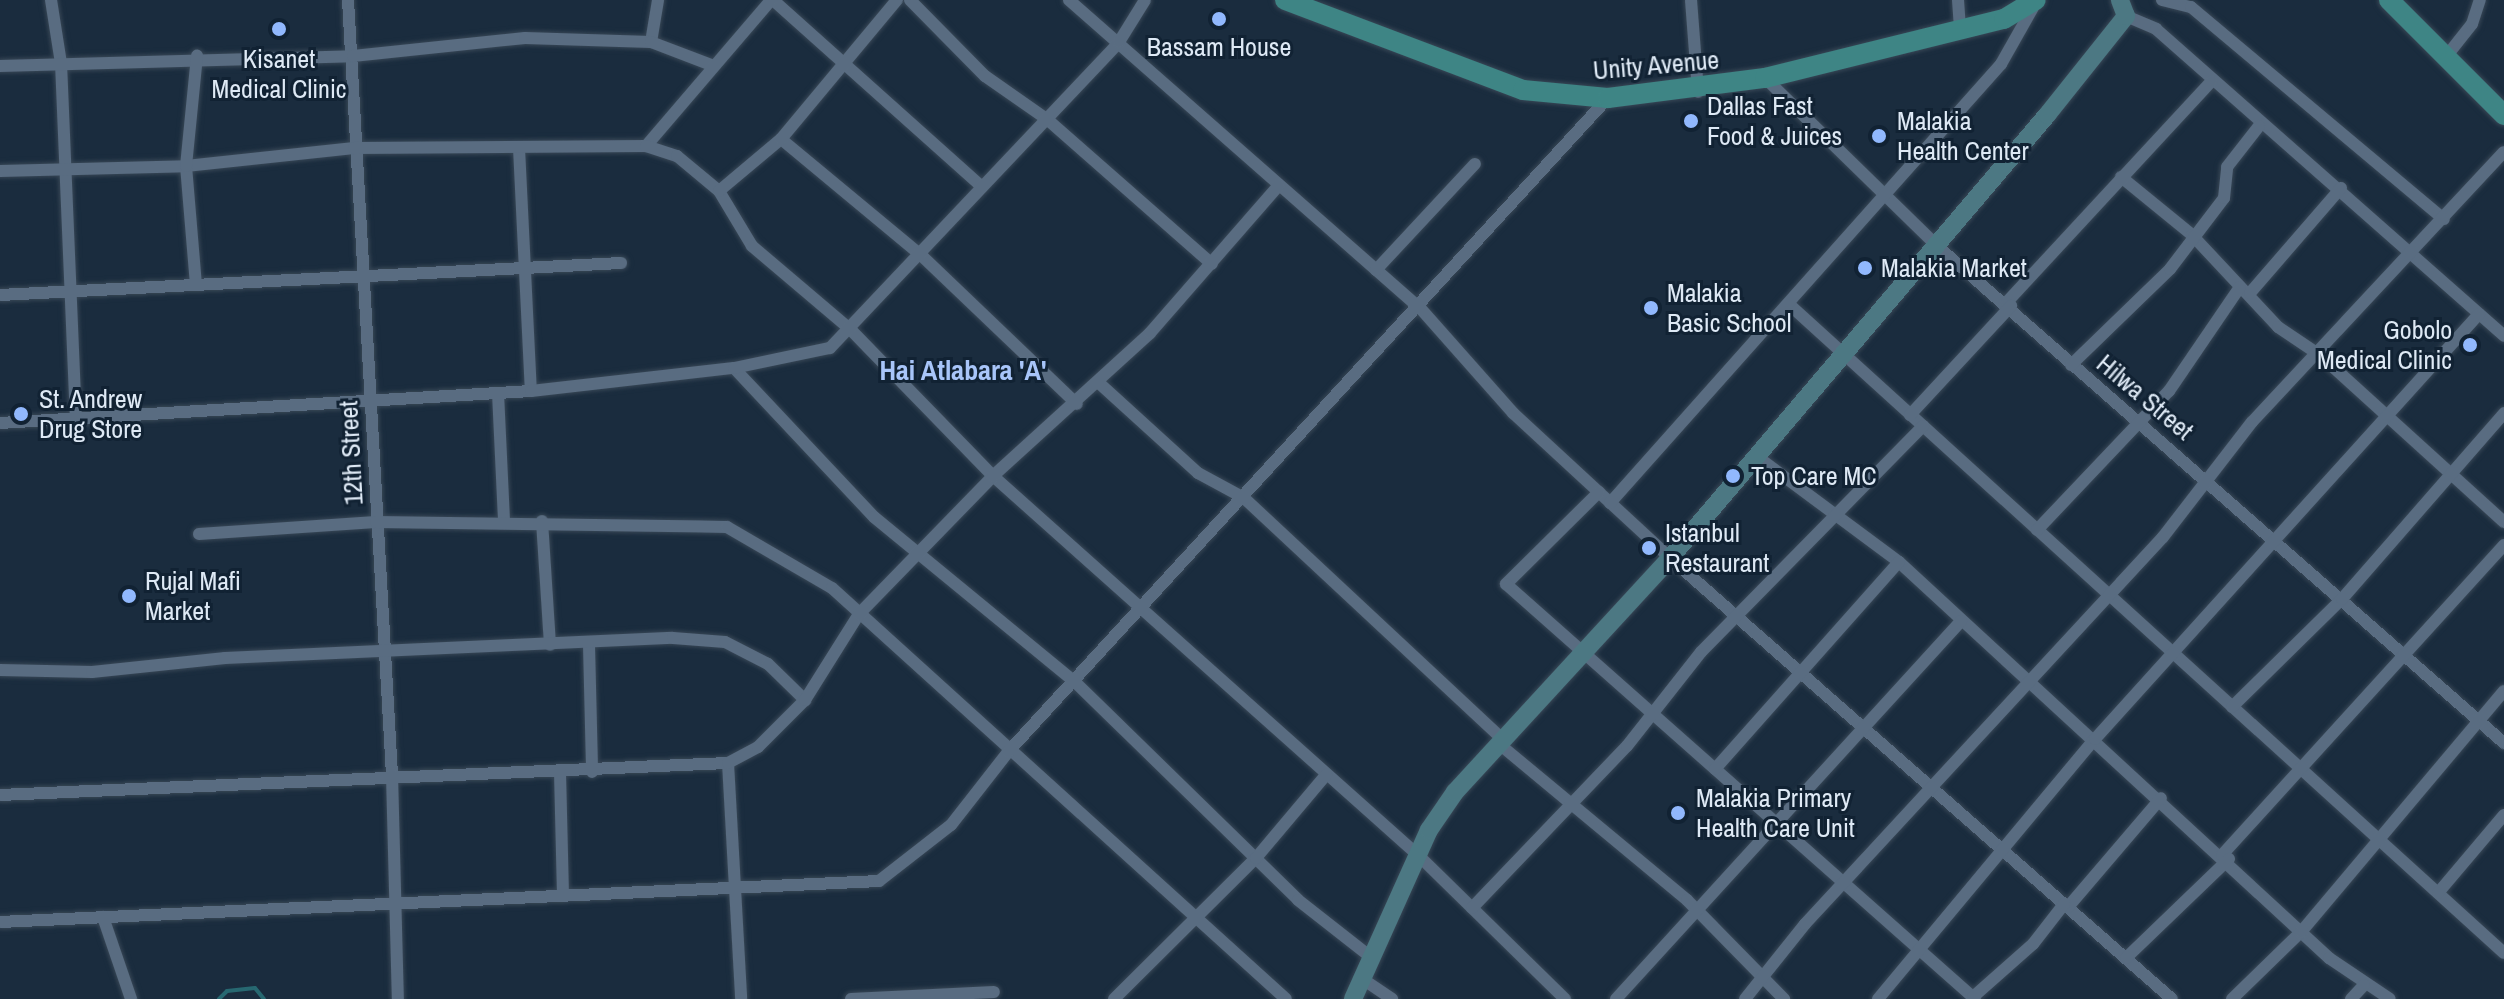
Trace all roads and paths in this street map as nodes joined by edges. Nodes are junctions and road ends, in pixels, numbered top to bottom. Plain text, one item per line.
1 (51, 0) edge
2 (348, 0) edge
3 (658, 0) edge
4 (772, 0) edge
5 (897, 0) edge
6 (910, 0) edge
7 (1069, 0) edge
8 (1145, 0) edge
9 (1285, 0) edge
10 (1691, 0) edge
11 (1958, 0) edge
12 (2037, 0) edge
13 (2162, 0) edge
14 (2389, 0) edge
15 (2480, 0) edge
16 (2185, 2) edge
17 (2123, 8) edge
18 (1960, 30) junction
19 (651, 42) junction
20 (1119, 42) junction
21 (197, 56) junction
22 (353, 56) junction
23 (2445, 58) junction
24 (61, 63) junction
25 (0, 66) edge
26 (714, 66) junction
27 (842, 67) junction
28 (1765, 78) junction
29 (2211, 82) junction
30 (1698, 92) junction
31 (1608, 98) junction
32 (2504, 115) edge
33 (1048, 120) junction
34 (2259, 126) junction
35 (781, 139) junction
36 (646, 146) junction
37 (354, 148) junction
38 (519, 148) junction
39 (2504, 152) edge
40 (1475, 164) dead end
41 (186, 166) junction
42 (0, 171) edge
43 (66, 171) junction
44 (2121, 177) junction
45 (1279, 185) junction
46 (982, 187) junction
47 (2341, 188) junction
48 (719, 191) junction
49 (1882, 195) junction
50 (2444, 219) junction
51 (2192, 235) junction
52 (1935, 244) junction
53 (2412, 252) junction
54 (922, 256) junction
55 (621, 263) dead end
56 (1212, 264) junction
57 (530, 268) junction
58 (1376, 270) junction
59 (363, 275) junction
60 (196, 285) junction
61 (2245, 290) junction
62 (72, 291) junction
63 (0, 295) edge
64 (2009, 304) junction
65 (1792, 307) junction
66 (1421, 309) junction
67 (2479, 314) junction
68 (851, 330) junction
69 (2504, 336) edge
70 (1844, 355) junction
71 (2321, 356) junction
72 (2071, 365) junction
73 (734, 368) junction
74 (1099, 383) junction
75 (531, 391) junction
76 (498, 393) junction
77 (371, 404) junction
78 (1077, 404) junction
79 (2504, 413) edge
80 (1910, 415) junction
81 (2387, 418) junction
82 (2139, 420) junction
83 (76, 421) junction
84 (0, 423) edge
85 (1923, 426) junction
86 (1755, 455) junction
87 (993, 476) junction
88 (2205, 476) junction
89 (2453, 477) junction
90 (1599, 492) junction
91 (1244, 498) junction
92 (1610, 503) junction
93 (1831, 516) junction
94 (504, 521) junction
95 (542, 521) junction
96 (376, 522) junction
97 (2504, 522) edge
98 (2037, 530) junction
99 (199, 534) dead end
100 (2276, 539) junction
101 (2504, 545) edge
102 (917, 555) junction
103 (1670, 558) junction
104 (1899, 562) junction
105 (2106, 592) junction
106 (2342, 599) junction
107 (1141, 612) junction
108 (859, 614) junction
109 (1739, 618) junction
110 (1961, 621) junction
111 (550, 645) junction
112 (589, 645) junction
113 (1580, 651) junction
114 (2173, 653) junction
115 (380, 654) junction
116 (2406, 659) junction
117 (0, 670) edge
118 (1802, 674) junction
119 (2036, 681) junction
120 (1076, 683) junction
121 (2504, 691) edge
122 (805, 700) junction
123 (2232, 707) junction
124 (1653, 715) junction
125 (2478, 719) junction
126 (1864, 728) junction
127 (2095, 739) junction
128 (1500, 741) junction
129 (2504, 743) edge
130 (1011, 755) junction
131 (728, 763) junction
132 (1715, 769) junction
133 (2302, 770) junction
134 (560, 772) junction
135 (592, 772) junction
136 (392, 775) junction
137 (1326, 775) junction
138 (1935, 791) junction
139 (0, 795) edge
140 (2161, 798) junction
141 (1573, 800) junction
142 (2504, 815) edge
143 (1776, 824) junction
144 (2377, 838) junction
145 (2003, 850) junction
146 (1420, 857) junction
147 (2225, 857) junction
148 (1256, 858) junction
149 (1844, 884) junction
150 (732, 891) junction
151 (2438, 893) junction
152 (563, 894) junction
153 (397, 904) junction
154 (2066, 906) junction
155 (1472, 908) junction
156 (1697, 911) junction
157 (1197, 914) junction
158 (103, 917) junction
159 (0, 922) edge
160 (2301, 932) junction
161 (1921, 951) junction
162 (2504, 953) edge
163 (1372, 958) junction
164 (2126, 958) junction
165 (1762, 978) junction
166 (1364, 980) junction
167 (2364, 985) junction
168 (994, 992) dead end
169 (1974, 998) edge
170 (131, 999) edge
171 (398, 999) edge
172 (741, 999) edge
173 (851, 999) edge
174 (1114, 999) edge
175 (1286, 999) edge
176 (1353, 999) edge
177 (1392, 999) edge
178 (1565, 999) edge
179 (1616, 999) edge
180 (1745, 999) edge
181 (1784, 999) edge
182 (1878, 999) edge
183 (2172, 999) edge
184 (2232, 999) edge
185 (2351, 999) edge
186 (2390, 999) edge

1 - 24 street
2 - 22 street, 12th Street
3 - 19 street
4 - 26 street
4 - 27 street
5 - 27 street
6 - 33 street
7 - 20 street
8 - 20 street
9 - 31 main road, Unity Avenue
10 - 30 street
11 - 18 street
12 - 18 main road, Unity Avenue
12 - 49 street
13 - 16 street
14 - 23 main road
15 - 23 street
16 - 50 street
17 - 29 street
17 - 52 street
18 - 28 main road, Unity Avenue
19 - 22 street
19 - 26 street
20 - 33 street
20 - 45 street
21 - 22 street
21 - 24 street
21 - 41 street
22 - 37 street, 12th Street
23 - 32 main road
24 - 25 street
24 - 43 street
26 - 36 street
27 - 35 street
27 - 46 street
28 - 30 main road, Unity Avenue
28 - 49 street, Hilwa Street
29 - 34 street
29 - 44 street
30 - 31 main road, Unity Avenue
31 - 66 street
33 - 46 street
33 - 56 street
34 - 47 street
34 - 51 street
35 - 48 street
35 - 54 street
36 - 38 street
36 - 48 street
37 - 38 street
37 - 41 street
37 - 59 street, 12th Street
38 - 57 street
39 - 50 street
40 - 58 street
41 - 43 street
41 - 60 street
42 - 43 street
43 - 62 street
44 - 51 street
44 - 64 street
45 - 56 street
45 - 58 street
46 - 54 street
47 - 53 street
47 - 61 street
48 - 68 street
49 - 52 street, Hilwa Street
49 - 65 street
50 - 53 street
51 - 61 street
51 - 72 street
52 - 64 street, Hilwa Street
52 - 70 street
53 - 67 street
53 - 71 street
54 - 68 street
54 - 78 street
55 - 57 street
56 - 74 street
57 - 59 street
57 - 75 street
58 - 66 street
59 - 60 street
59 - 77 street, 12th Street
60 - 62 street
61 - 71 street
61 - 82 street
62 - 63 street
62 - 83 street
64 - 72 street, Hilwa Street
64 - 80 street
65 - 70 street
65 - 92 street
66 - 90 street
66 - 91 street
67 - 69 street
67 - 81 street
68 - 73 street
68 - 87 street
70 - 80 street
70 - 86 street
71 - 81 street
71 - 88 street
72 - 82 street, Hilwa Street
73 - 75 street
73 - 102 street
74 - 78 street
74 - 91 street
75 - 76 street
76 - 77 street
76 - 94 street
77 - 83 street
77 - 96 street, 12th Street
78 - 87 street
79 - 89 street
80 - 85 street
81 - 89 street
81 - 100 street
82 - 88 street, Hilwa Street
82 - 98 street
83 - 84 street
85 - 93 street
85 - 98 street
86 - 93 street
86 - 103 street
87 - 102 street
87 - 107 street
88 - 100 street, Hilwa Street
88 - 105 street
89 - 97 street
89 - 106 street
90 - 92 street
90 - 113 street
91 - 107 street
91 - 128 street
92 - 103 street
93 - 104 street
93 - 109 street
94 - 95 street
94 - 96 street
95 - 108 street
95 - 111 street
96 - 99 street
96 - 115 street, 12th Street
98 - 105 street
100 - 106 street, Hilwa Street
100 - 114 street
101 - 116 street
102 - 108 street
102 - 120 street
103 - 109 street
103 - 113 street
104 - 110 street
104 - 118 street
105 - 114 street
105 - 119 street
106 - 116 street, Hilwa Street
106 - 123 street
107 - 120 street
107 - 137 street
108 - 122 street
108 - 130 street
109 - 118 street
109 - 124 street
110 - 119 street
110 - 126 street
111 - 112 street
111 - 115 street
112 - 122 street
112 - 135 street
113 - 124 street
113 - 128 street
114 - 123 street
114 - 127 street
115 - 117 street
115 - 136 street, 12th Street
116 - 125 street, Hilwa Street
116 - 133 street
118 - 126 street
118 - 132 street
119 - 127 street
119 - 138 street
120 - 130 street
120 - 148 street
121 - 125 street
122 - 131 street
123 - 133 street
124 - 132 street
124 - 141 street
125 - 129 street, Hilwa Street
125 - 144 street
126 - 138 street
126 - 143 street
127 - 140 street
127 - 145 street
128 - 141 street
128 - 146 street
130 - 150 street
130 - 157 street
131 - 135 street
131 - 150 street
132 - 143 street
133 - 144 street
133 - 147 street
134 - 135 street
134 - 136 street
134 - 152 street
136 - 139 street
136 - 153 street, 12th Street
137 - 146 street
137 - 148 street
138 - 145 street
138 - 149 street
140 - 147 street
140 - 154 street
141 - 155 street
141 - 156 street
142 - 151 street
143 - 149 street
143 - 156 street
144 - 151 street
144 - 160 street
145 - 154 street
145 - 161 street
146 - 155 street
146 - 163 street
147 - 160 street
147 - 164 street
148 - 157 street
148 - 163 street
149 - 161 street
149 - 165 street
150 - 152 street
150 - 172 street
151 - 162 street
152 - 153 street
153 - 158 street
153 - 171 street, 12th Street
154 - 164 street
154 - 169 street
155 - 178 street
156 - 165 street
156 - 179 street
157 - 174 street
157 - 175 street
158 - 159 street
158 - 170 street
160 - 167 street
160 - 184 street
161 - 169 street
161 - 182 street
163 - 166 street
164 - 183 street
165 - 180 street
165 - 181 street
166 - 176 street
166 - 177 street
167 - 185 street
167 - 186 street
168 - 173 street

